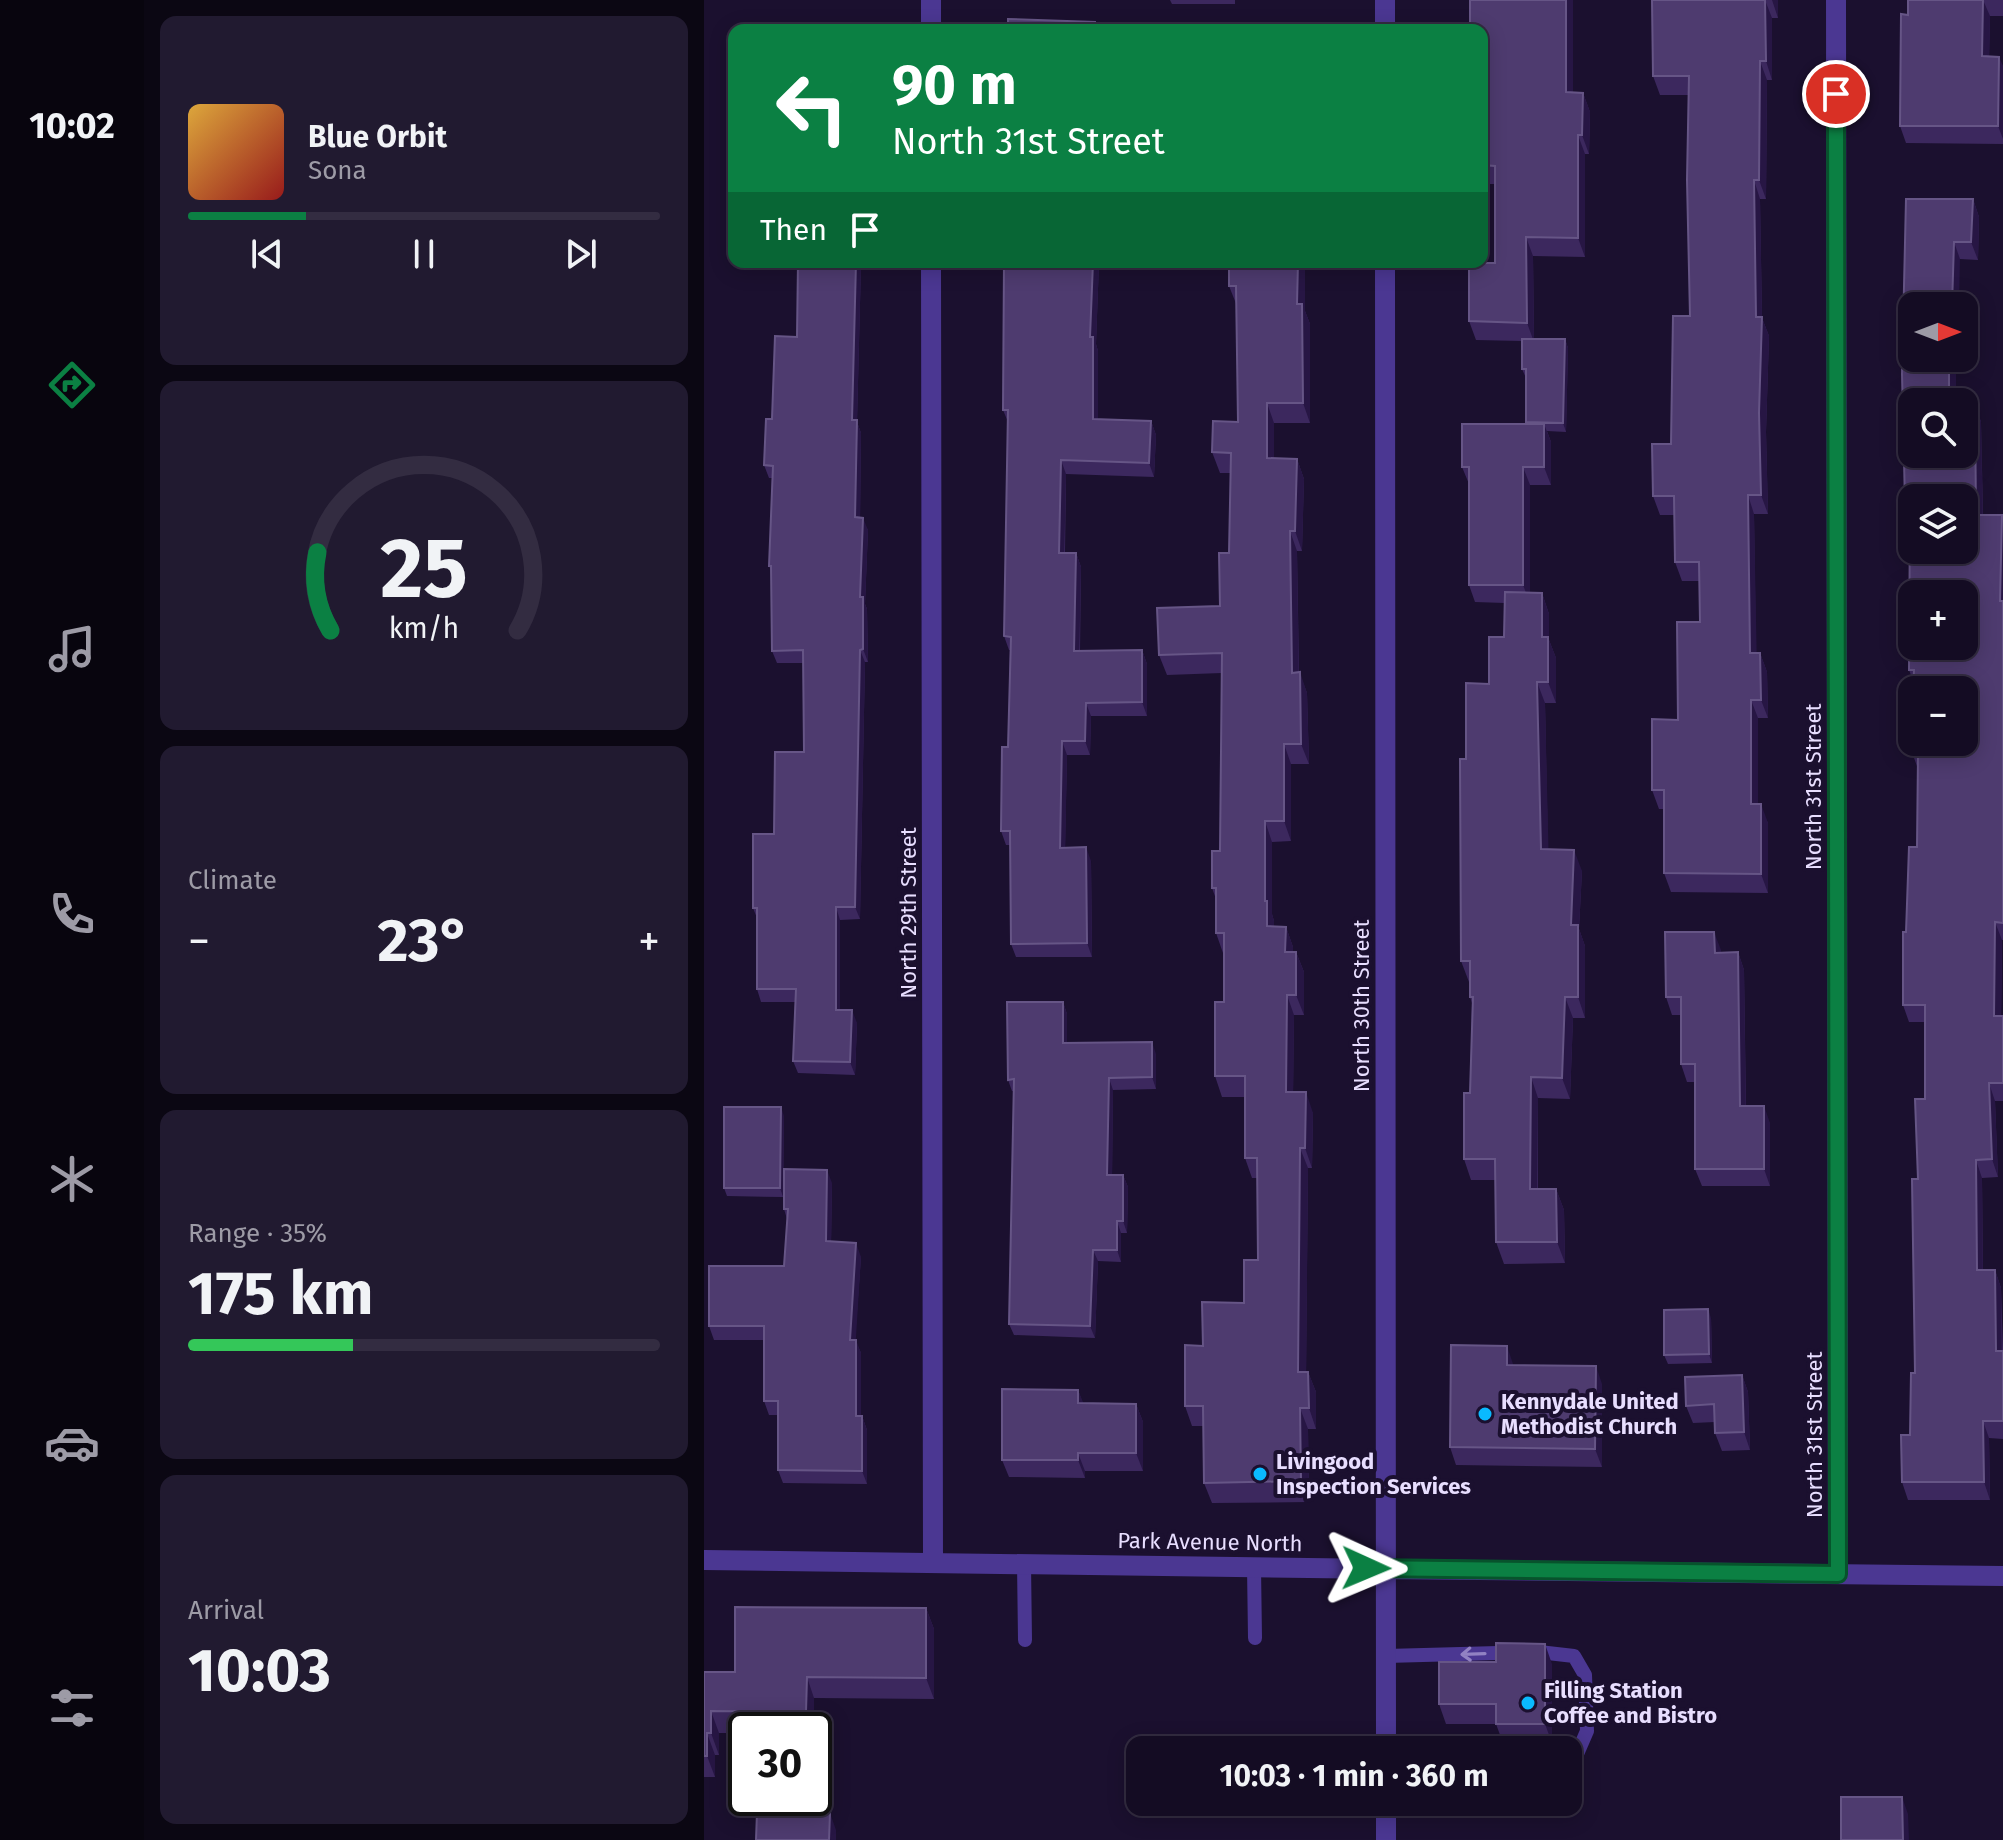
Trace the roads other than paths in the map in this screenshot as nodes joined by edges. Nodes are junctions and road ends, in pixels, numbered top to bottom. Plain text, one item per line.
1 (931, 0) edge
2 (1385, 0) edge
3 (1836, 0) edge
4 (931, 24) edge
5 (1385, 24) edge
6 (931, 268) edge
7 (1385, 268) edge
8 (704, 1560) edge
9 (933, 1563) junction
10 (1024, 1564) junction
11 (1254, 1567) junction
12 (1385, 1569) junction
13 (1838, 1574) junction
14 (2003, 1576) edge
15 (1255, 1638) dead end
16 (1025, 1640) dead end
17 (1386, 1656) junction
18 (1386, 1736) edge
19 (1582, 1743) edge
20 (1386, 1816) edge
21 (1386, 1840) edge

1 - 4 street
2 - 5 street
3 - 13 street, North 31st Street
6 - 9 street, North 29th Street
7 - 12 street, North 30th Street
8 - 9 street, Park Avenue North
9 - 10 street, Park Avenue North
10 - 11 street, Park Avenue North
10 - 16 lane
11 - 12 street, Park Avenue North
11 - 15 lane
12 - 13 street, Park Avenue North
12 - 17 street, North 30th Street
13 - 14 street, Park Avenue North
17 - 18 street, North 30th Street
19 -> 17 lane
20 - 21 street

